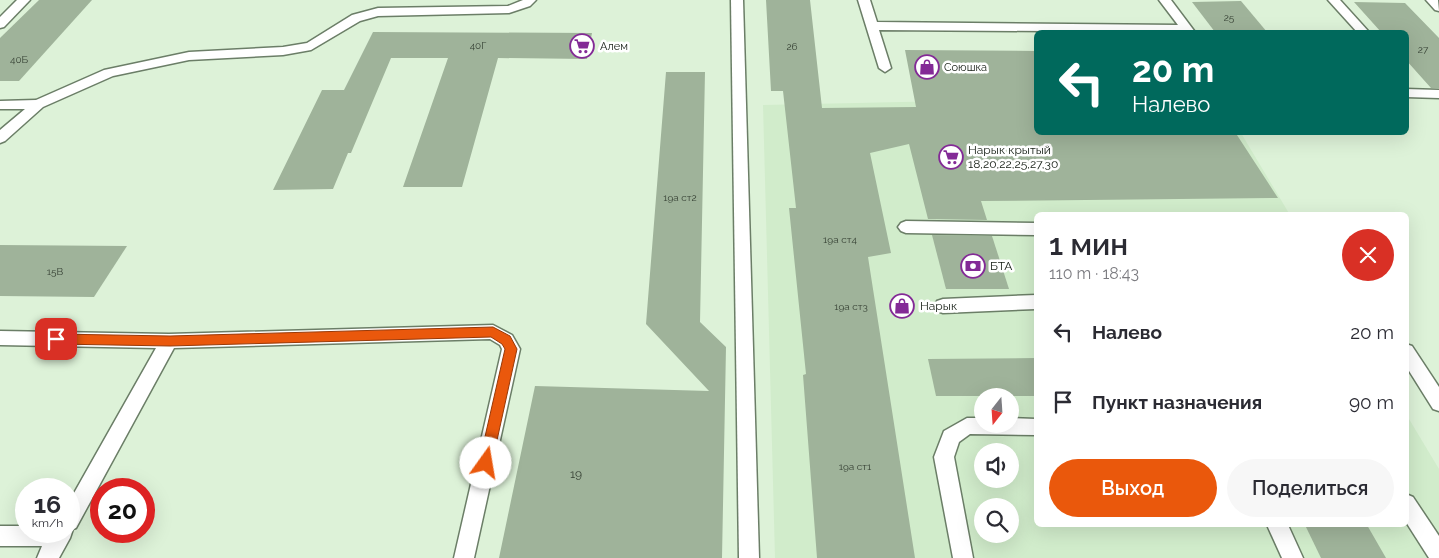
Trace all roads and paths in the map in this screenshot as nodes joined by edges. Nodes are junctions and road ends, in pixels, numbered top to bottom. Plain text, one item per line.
1 (24, 0) edge
2 (530, 0) edge
3 (736, 0) edge
4 (864, 0) edge
5 (1165, 0) edge
6 (1334, 0) edge
7 (1432, 0) edge
8 (1439, 8) edge
9 (0, 24) edge
10 (871, 26) junction
11 (1125, 30) edge
12 (1187, 30) edge
13 (1361, 30) edge
14 (885, 68) dead end
15 (1411, 93) edge
16 (1439, 94) edge
17 (38, 104) junction
18 (0, 105) edge
19 (0, 138) edge
20 (906, 227) dead end
21 (1034, 229) edge
22 (1034, 302) edge
23 (943, 306) dead end
24 (0, 338) edge
25 (170, 341) junction
26 (1409, 356) edge
27 (1439, 403) edge
28 (1034, 428) edge
29 (80, 501) edge
30 (1409, 509) edge
31 (1279, 527) edge
32 (15, 534) edge
33 (0, 536) edge
34 (56, 543) edge
35 (1439, 554) edge
36 (47, 558) edge
37 (464, 558) edge
38 (749, 558) edge
39 (963, 558) edge
40 (1293, 558) edge

1 - 9 lane
2 - 17 lane
3 - 38 lane
4 - 10 lane
5 - 12 lane
6 - 13 lane
7 - 8 lane
10 - 11 lane
10 - 14 lane
15 - 16 lane
17 - 18 lane
17 - 19 lane
20 - 21 lane
22 - 23 lane
24 - 25 lane
25 - 29 lane
25 - 37 lane
26 - 27 lane
28 - 39 lane
30 - 35 lane
31 - 40 lane
32 - 33 lane
34 - 36 lane

